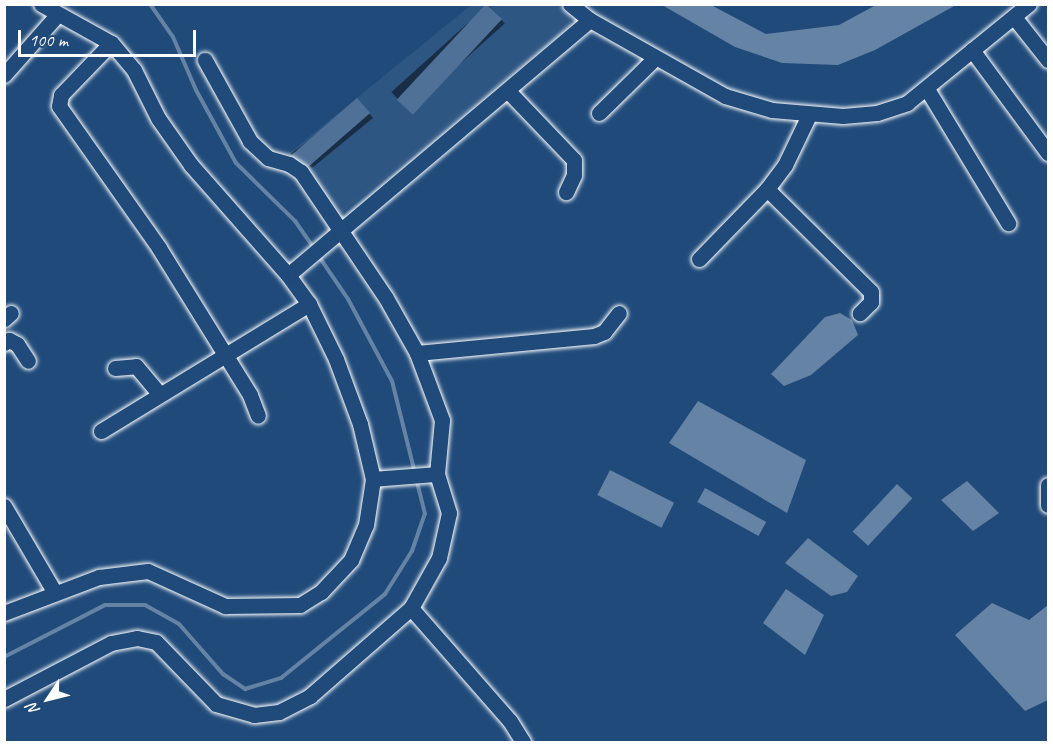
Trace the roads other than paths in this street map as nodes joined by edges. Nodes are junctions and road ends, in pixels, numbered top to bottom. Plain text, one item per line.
1 (41, 4) edge
2 (570, 4) edge
3 (1029, 4) edge
4 (57, 15) junction
5 (1014, 17) junction
6 (590, 20) junction
7 (111, 43) junction
8 (972, 50) junction
9 (655, 58) junction
10 (205, 60) dead end
11 (1048, 60) edge
12 (4, 75) edge
13 (927, 89) junction
14 (508, 91) junction
15 (599, 113) dead end
16 (810, 115) junction
17 (1048, 153) edge
18 (767, 189) junction
19 (566, 192) dead end
20 (1008, 224) dead end
21 (343, 232) junction
22 (699, 259) dead end
23 (288, 275) junction
24 (309, 304) junction
25 (619, 312) dead end
26 (860, 313) dead end
27 (4, 343) edge
28 (417, 353) junction
29 (226, 355) junction
30 (28, 361) dead end
31 (115, 368) dead end
32 (159, 393) junction
33 (258, 416) dead end
34 (101, 431) dead end
35 (437, 474) junction
36 (373, 479) junction
37 (1048, 485) edge
38 (1048, 505) edge
39 (4, 506) edge
40 (55, 593) junction
41 (411, 608) junction
42 (4, 613) edge
43 (4, 699) edge
44 (523, 742) edge

1 - 4 street
2 - 6 street
3 - 5 street
4 - 7 street
4 - 12 street
5 - 8 street
5 - 11 street
6 - 9 street
6 - 14 street
7 - 23 street
7 - 29 street
8 - 13 street
8 - 17 street
9 - 15 street
9 - 16 street
10 - 21 street
13 - 16 street
13 - 20 street
14 - 19 street
14 - 21 street
16 - 18 street
18 - 22 street
18 - 26 street
21 - 23 street
21 - 28 street
23 - 24 street
24 - 29 street
24 - 36 street
25 - 28 street
27 - 30 street
28 - 35 street
29 - 32 street
29 - 33 street
31 - 32 street
32 - 34 street
35 - 36 street
35 - 41 street
36 - 40 street
37 - 38 street
39 - 40 street
40 - 42 street
41 - 43 street
41 - 44 street

